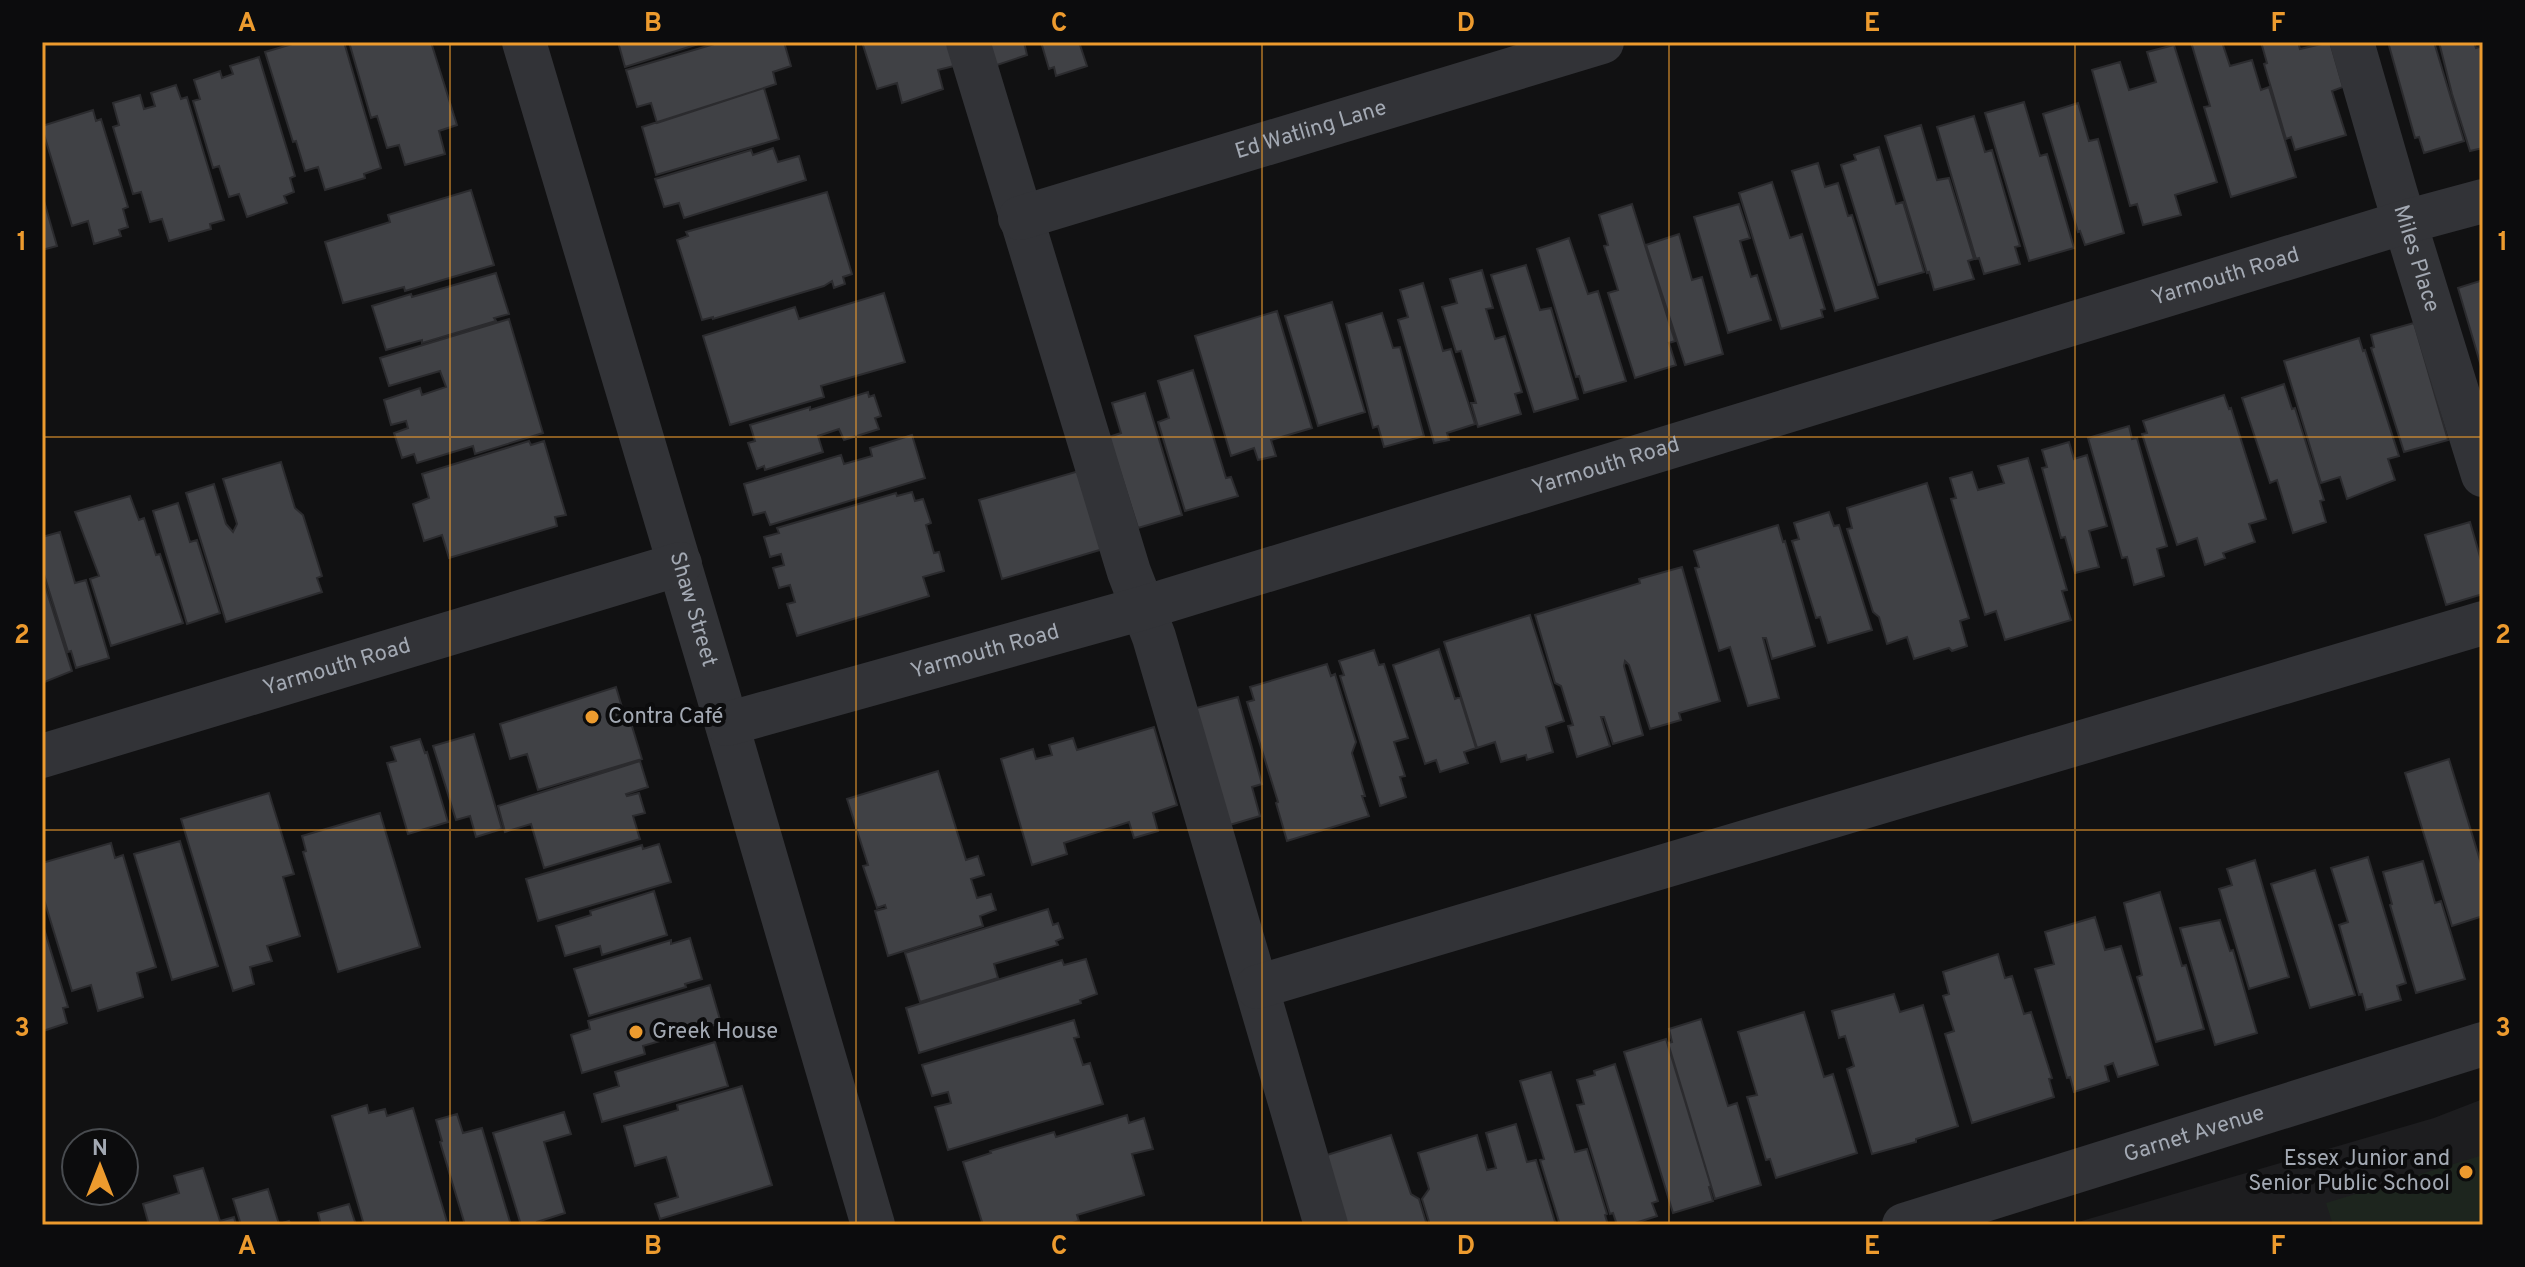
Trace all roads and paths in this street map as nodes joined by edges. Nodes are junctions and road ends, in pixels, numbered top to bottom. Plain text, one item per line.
1 (524, 42) edge
2 (968, 42) edge
3 (1602, 42) edge
4 (2352, 42) edge
5 (2483, 201) edge
6 (1020, 218) junction
7 (2405, 222) junction
8 (2483, 475) edge
9 (680, 564) junction
10 (1143, 608) junction
11 (2483, 623) edge
12 (727, 724) junction
13 (42, 756) edge
14 (1257, 987) junction
15 (2483, 1044) edge
16 (870, 1224) edge
17 (1326, 1225) edge
18 (1904, 1225) edge

1 - 9 street, Shaw Street
2 - 6 street
3 - 6 street, Ed Watling Lane
4 - 7 street, Miles Place
5 - 7 street, Yarmouth Road
6 - 10 street
7 - 8 street, Miles Place
7 - 10 street, Yarmouth Road
9 - 12 street, Shaw Street
9 - 13 street, Yarmouth Road
10 - 12 street, Yarmouth Road
10 - 14 street
11 - 14 street
12 - 16 street, Shaw Street
14 - 17 street
15 - 18 street, Garnet Avenue

